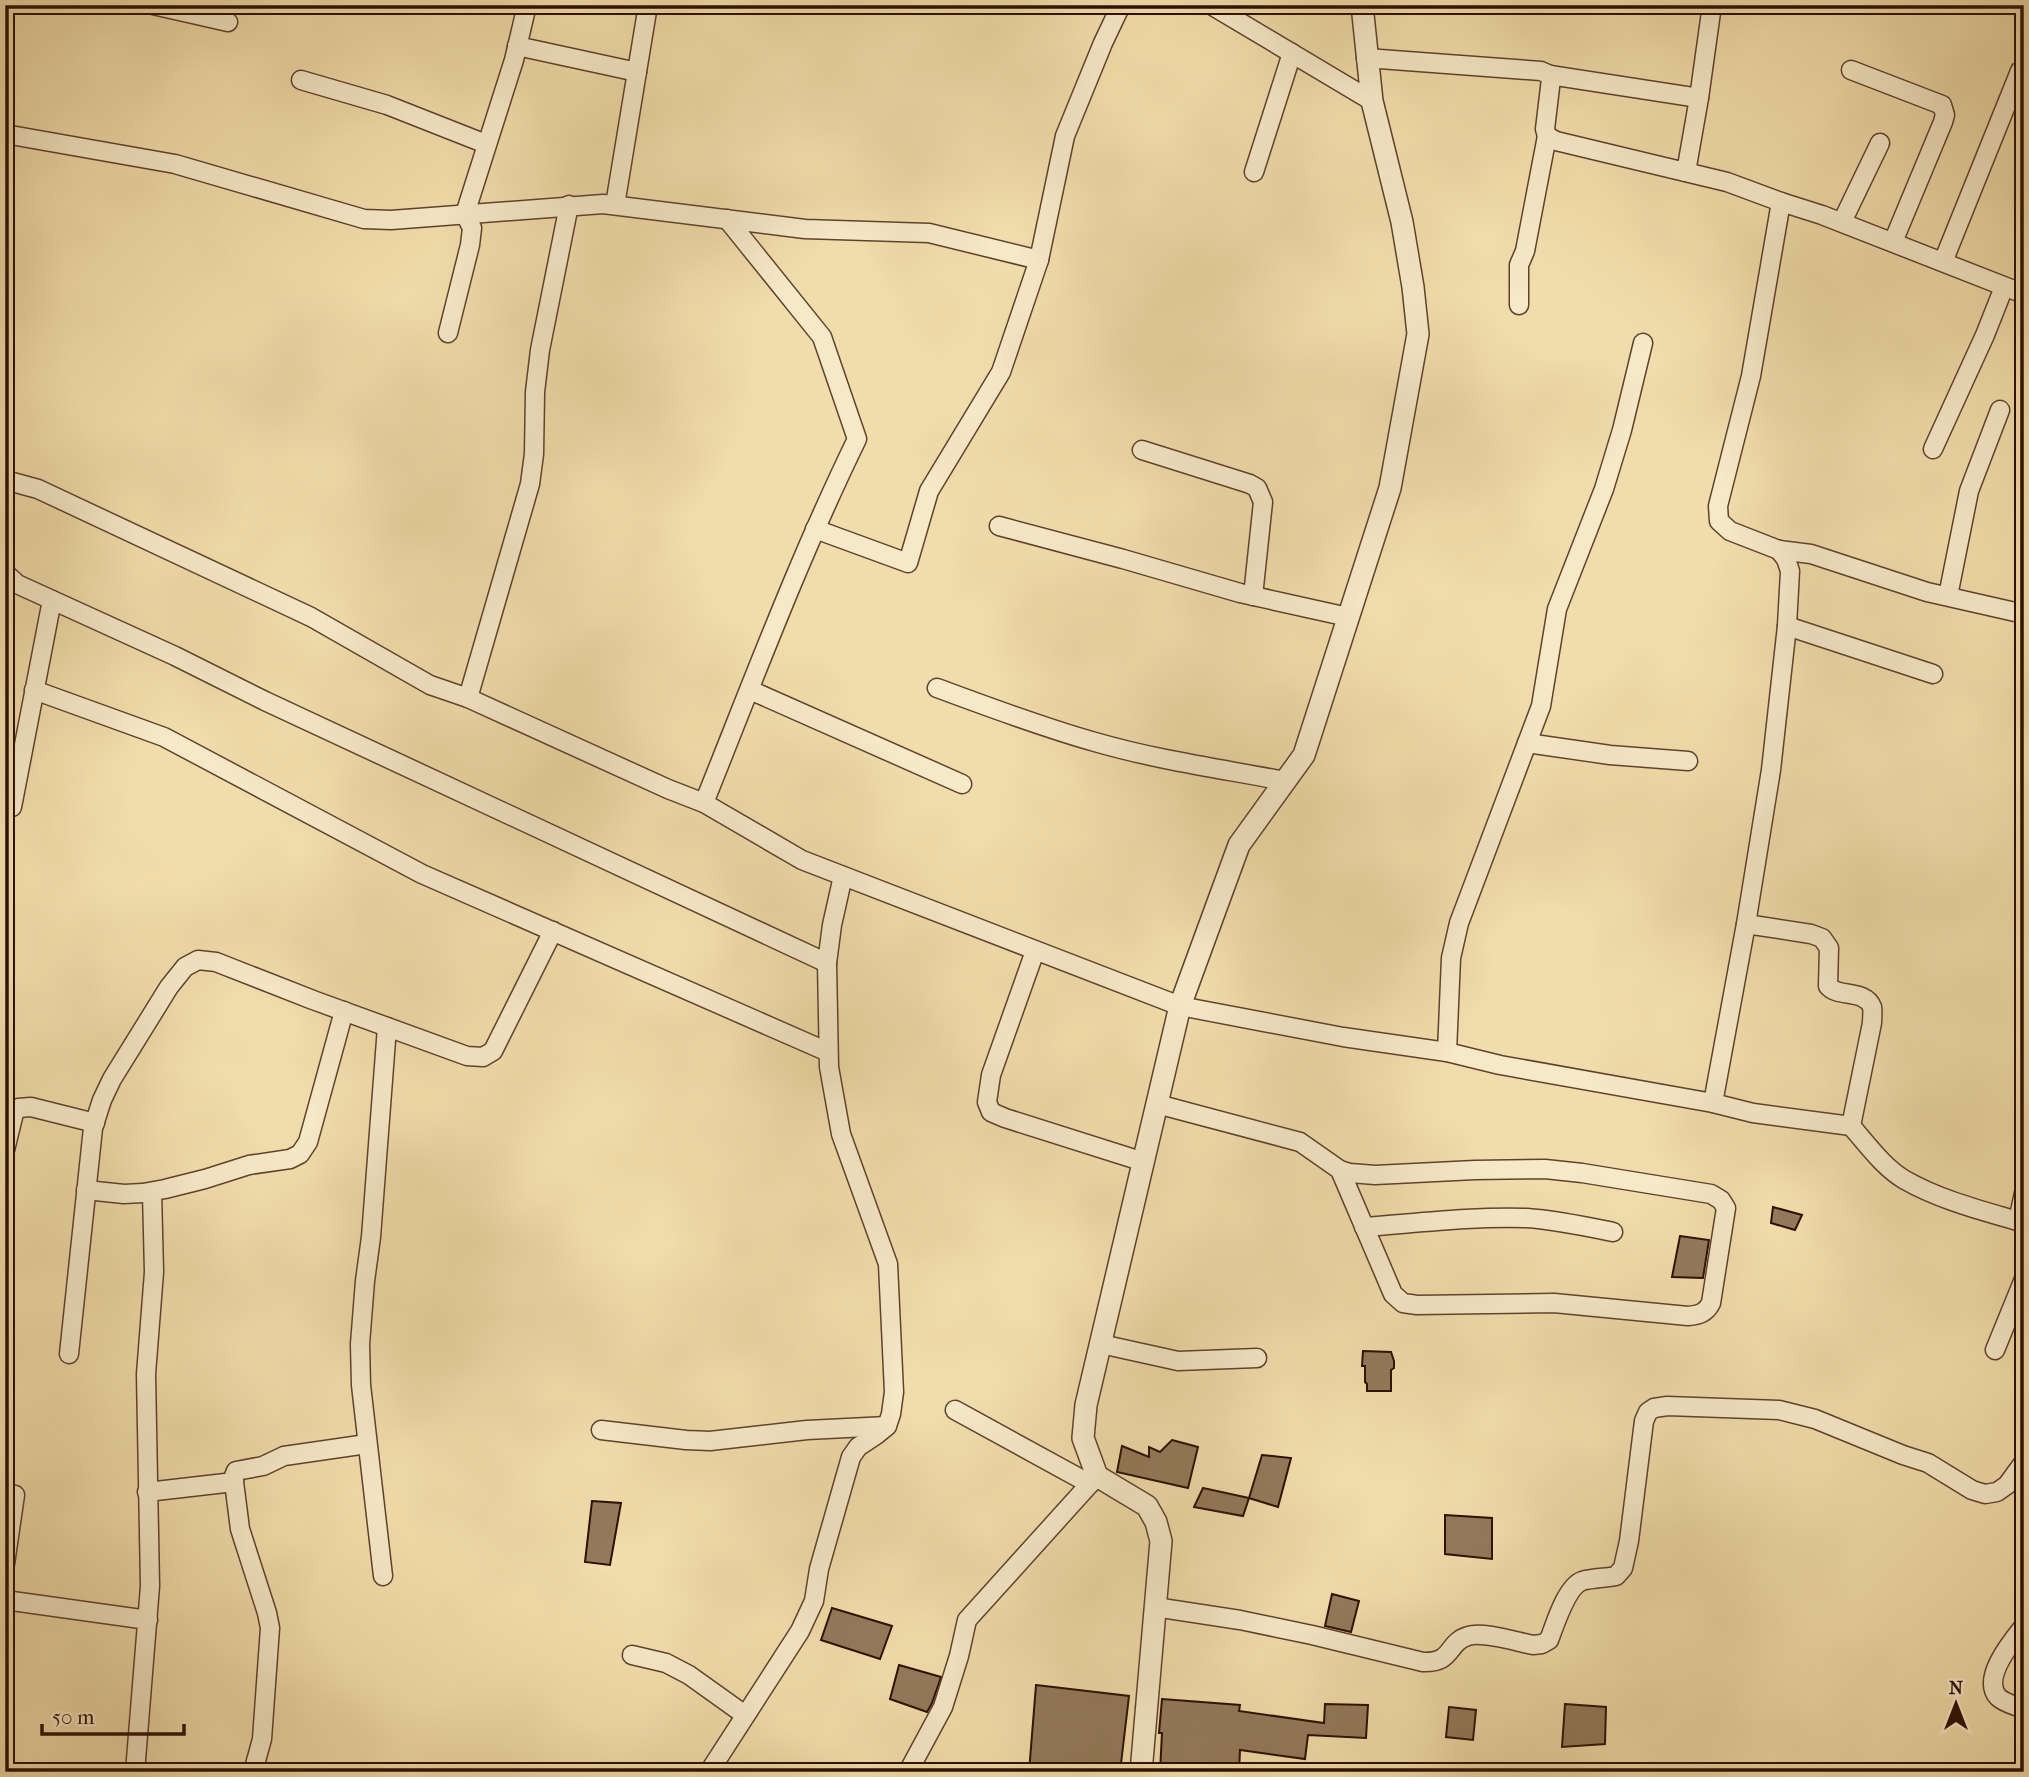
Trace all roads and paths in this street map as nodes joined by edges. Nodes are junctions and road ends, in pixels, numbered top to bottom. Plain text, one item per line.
1 (153, 5) edge
2 (527, 5) edge
3 (648, 5) edge
4 (1121, 5) edge
5 (1211, 5) edge
6 (1362, 5) edge
7 (1713, 5) edge
8 (228, 22) dead end
9 (517, 46) junction
10 (1292, 53) junction
11 (1366, 58) junction
12 (1852, 70) dead end
13 (2020, 71) dead end
14 (637, 72) junction
15 (1550, 75) junction
16 (301, 80) dead end
17 (1699, 98) junction
18 (1372, 102) junction
19 (5, 134) edge
20 (1547, 136) junction
21 (1880, 143) dead end
22 (486, 144) junction
23 (1254, 172) dead end
24 (1686, 172) junction
25 (1781, 202) junction
26 (569, 205) junction
27 (615, 205) junction
28 (465, 214) junction
29 (727, 219) junction
30 (1842, 222) junction
31 (1894, 242) junction
32 (1039, 260) junction
33 (1943, 262) junction
34 (2004, 287) junction
35 (2024, 294) edge
36 (1519, 305) dead end
37 (448, 333) dead end
38 (1643, 343) dead end
39 (2000, 410) dead end
40 (1933, 449) dead end
41 (1142, 450) dead end
42 (5, 480) edge
43 (999, 526) dead end
44 (816, 529) junction
45 (1779, 550) junction
46 (5, 573) edge
47 (1253, 596) junction
48 (1948, 596) junction
49 (52, 600) junction
50 (2024, 614) edge
51 (1348, 617) junction
52 (1787, 626) junction
53 (1933, 674) dead end
54 (937, 688) dead end
55 (34, 690) junction
56 (750, 690) junction
57 (468, 698) junction
58 (1527, 743) junction
59 (1688, 761) dead end
60 (1285, 781) junction
61 (962, 785) dead end
62 (704, 803) junction
63 (12, 807) dead end
64 (844, 876) junction
65 (1746, 924) junction
66 (553, 931) junction
67 (1034, 951) junction
68 (827, 963) junction
69 (1180, 1006) junction
70 (344, 1011) junction
71 (387, 1027) junction
72 (828, 1052) junction
73 (1447, 1052) junction
74 (1713, 1103) junction
75 (1157, 1104) junction
76 (95, 1123) junction
77 (1851, 1126) junction
78 (5, 1150) edge
79 (1144, 1161) junction
80 (1340, 1170) junction
81 (86, 1191) junction
82 (152, 1192) junction
83 (2024, 1193) edge
84 (2021, 1222) edge
85 (1364, 1227) junction
86 (1613, 1232) dead end
87 (2024, 1279) edge
88 (1101, 1344) junction
89 (1995, 1350) dead end
90 (69, 1354) dead end
91 (1257, 1358) dead end
92 (955, 1410) dead end
93 (887, 1426) junction
94 (601, 1430) dead end
95 (368, 1444) junction
96 (2024, 1462) edge
97 (1094, 1480) junction
98 (234, 1482) junction
99 (147, 1492) junction
100 (15, 1495) dead end
101 (5, 1564) edge
102 (383, 1576) dead end
103 (5, 1600) edge
104 (1155, 1607) junction
105 (148, 1620) junction
106 (2024, 1626) edge
107 (632, 1655) dead end
108 (2024, 1709) edge
109 (745, 1715) junction
110 (135, 1772) edge
111 (253, 1772) edge
112 (709, 1772) edge
113 (908, 1772) edge
114 (1141, 1772) edge

1 - 8 street
2 - 9 street
3 - 14 street
4 - 32 street
5 - 10 street
6 - 11 street
7 - 17 street
9 - 14 street
9 - 22 street
10 - 18 street
10 - 23 street
11 - 15 street
11 - 18 street
12 - 31 street
13 - 33 street
14 - 27 street
15 - 17 street
15 - 20 street
16 - 22 street
17 - 24 street
18 - 51 street
19 - 28 street
20 - 24 street
20 - 36 street
21 - 30 street
22 - 28 street
24 - 25 street
25 - 30 street
25 - 45 street
26 - 27 street
26 - 28 street
26 - 57 street
27 - 29 street
28 - 37 street
29 - 32 street
29 - 44 street
30 - 31 street
31 - 33 street
32 - 44 street
33 - 34 street
34 - 35 street
34 - 40 street
38 - 58 street
39 - 48 street
41 - 47 street
42 - 57 street
43 - 47 street
44 - 56 street
45 - 48 street
45 - 52 street
46 - 49 street
47 - 51 street
48 - 50 street
49 - 55 street
49 - 68 street
51 - 60 street
52 - 53 street
52 - 65 street
54 - 60 street
55 - 63 street
55 - 66 street
56 - 61 street
56 - 62 street
57 - 62 street
58 - 59 street
58 - 73 street
60 - 69 street
62 - 64 street
64 - 67 street
64 - 68 street
65 - 74 street
65 - 77 street
66 - 71 street
66 - 72 street
67 - 69 street
67 - 79 street
68 - 72 street
69 - 73 street
69 - 75 street
70 - 71 street
70 - 76 street
70 - 82 street
71 - 95 street
72 - 93 street
73 - 74 street
74 - 77 street
75 - 79 street
75 - 80 street
76 - 78 street
76 - 81 street
77 - 84 street
79 - 88 street
80 - 85 street
80 - 85 street
81 - 82 street
81 - 90 street
82 - 99 street
83 - 84 street
85 - 86 street
87 - 89 street
88 - 91 street
88 - 97 street
92 - 97 street
93 - 94 street
93 - 109 street
95 - 98 street
95 - 102 street
96 - 104 street
97 - 104 street
97 - 113 street
98 - 99 street
98 - 111 street
99 - 105 street
100 - 101 street
103 - 105 street
104 - 114 street
105 - 110 street
106 - 108 street
107 - 109 street
109 - 112 street

